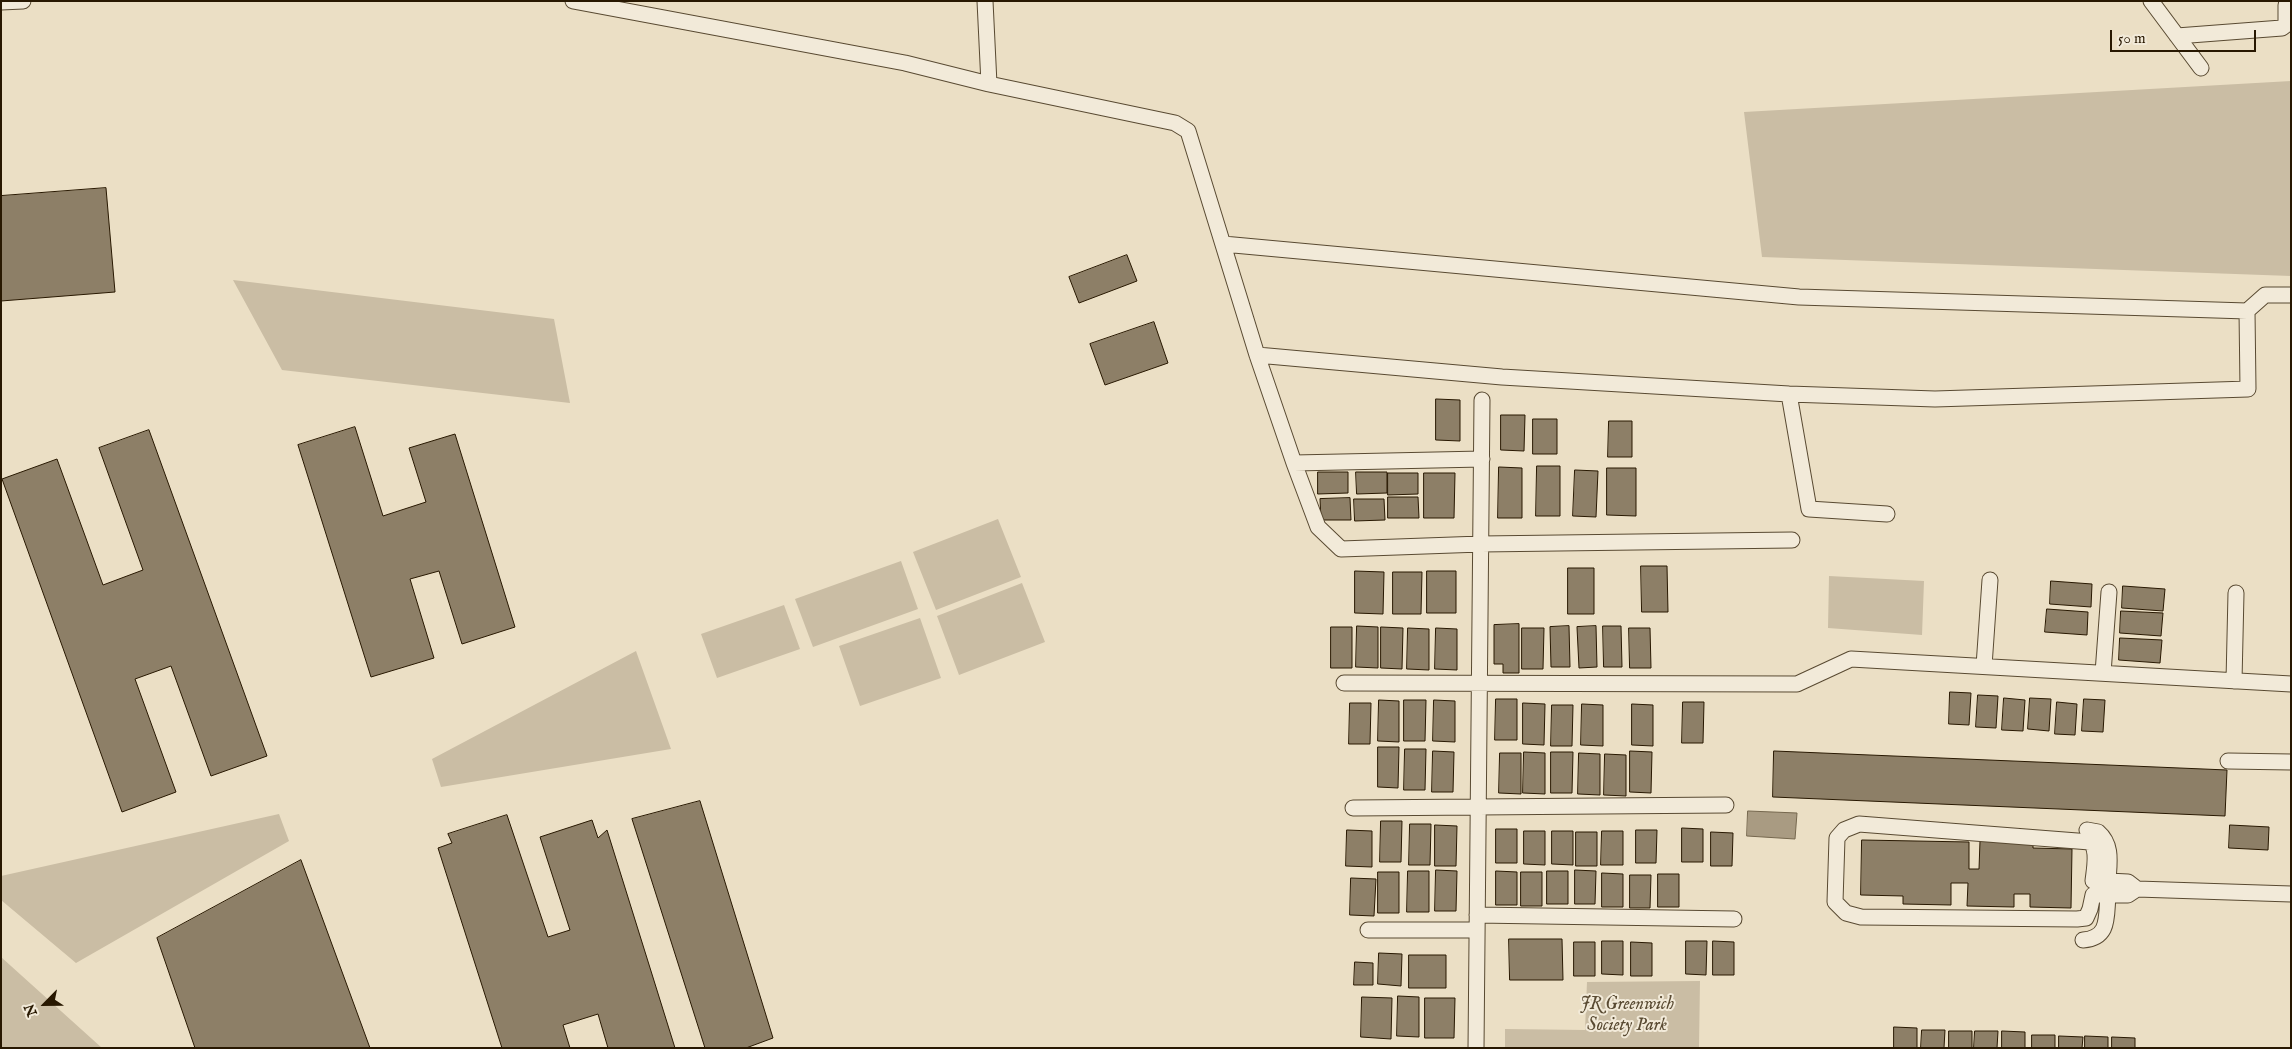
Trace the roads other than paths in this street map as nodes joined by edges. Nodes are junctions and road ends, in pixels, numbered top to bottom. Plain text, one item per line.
1 (23, 1) edge
2 (573, 1) edge
3 (985, 1) edge
4 (2151, 1) edge
5 (1, 2) edge
6 (2286, 5) dead end
7 (2177, 36) junction
8 (2201, 68) dead end
9 (989, 84) junction
10 (1222, 244) junction
11 (2291, 295) edge
12 (2247, 311) junction
13 (1257, 355) junction
14 (1789, 394) junction
15 (1482, 400) dead end
16 (1482, 459) junction
17 (1294, 463) junction
18 (1887, 514) dead end
19 (1792, 540) dead end
20 (1481, 544) junction
21 (1990, 580) dead end
22 (2109, 592) dead end
23 (2236, 593) dead end
24 (1984, 666) junction
25 (2103, 673) junction
26 (2234, 681) junction
27 (1344, 683) dead end
28 (1479, 683) junction
29 (2291, 684) edge
30 (2228, 761) dead end
31 (2291, 762) edge
32 (1726, 805) dead end
33 (1478, 807) junction
34 (1353, 808) dead end
35 (2087, 830) dead end
36 (2093, 888) junction
37 (2108, 888) junction
38 (2291, 894) edge
39 (1734, 919) dead end
40 (1477, 922) junction
41 (1368, 930) dead end
42 (2083, 940) dead end
43 (1476, 1048) edge

1 - 5 street
2 - 9 street
3 - 9 street
4 - 7 street
6 - 7 street
7 - 8 street
9 - 10 street
10 - 12 street
10 - 13 street
11 - 12 street
12 - 14 street
13 - 14 street
13 - 17 street
14 - 18 street
15 - 16 street
16 - 17 street
16 - 20 street
17 - 20 street
19 - 20 street
20 - 28 street
21 - 24 street
22 - 25 street
23 - 26 street
24 - 25 street
24 - 28 street
25 - 26 street
26 - 29 street
27 - 28 street
28 - 33 street
30 - 31 street
32 - 33 street
33 - 34 street
33 - 40 street
35 - 37 street
36 - 36 street
36 - 37 street
37 - 38 street
37 - 42 street
39 - 40 street
40 - 41 street
40 - 43 street

